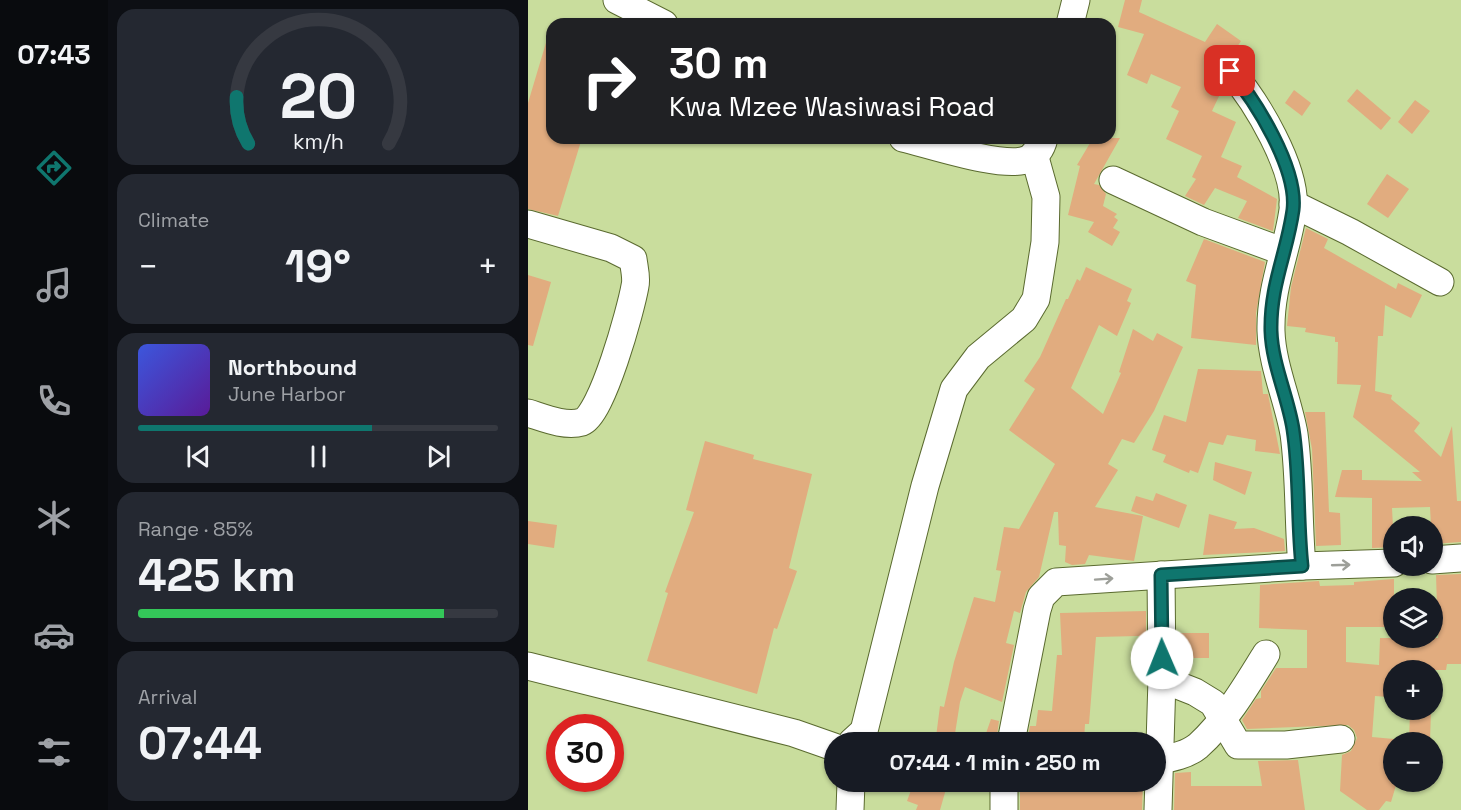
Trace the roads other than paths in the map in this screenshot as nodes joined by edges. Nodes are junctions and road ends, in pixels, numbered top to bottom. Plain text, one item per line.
1 (617, 0) edge
2 (1076, 0) edge
3 (652, 18) edge
4 (1072, 18) edge
5 (1230, 71) dead end
6 (928, 144) edge
7 (1039, 146) edge
8 (1113, 180) dead end
9 (1293, 204) junction
10 (528, 224) edge
11 (1282, 250) junction
12 (1440, 282) dead end
13 (528, 412) edge
14 (1461, 558) edge
15 (1443, 559) edge
16 (1383, 563) edge
17 (1302, 566) junction
18 (1161, 575) junction
19 (1266, 654) dead end
20 (528, 666) edge
21 (1162, 679) junction
22 (1222, 718) junction
23 (863, 732) edge
24 (1013, 732) edge
25 (1159, 732) edge
26 (1341, 739) dead end
27 (824, 744) edge
28 (1166, 759) edge
29 (851, 792) edge
30 (1004, 792) edge
31 (1158, 792) edge
32 (850, 810) edge
33 (1004, 810) edge
34 (1158, 810) edge

1 - 3 street
2 - 4 street
5 - 9 street
6 - 7 street
7 - 23 street
8 - 11 street
9 - 11 street
9 - 12 street
10 - 13 street
11 - 17 street
14 - 15 street
17 -> 16 street
17 - 18 street
18 - 21 street
24 -> 18 street
19 - 22 street
20 - 27 street
21 - 22 street
21 - 25 street
22 - 26 street
22 - 28 street
29 - 32 street
30 - 33 street
31 - 34 street

